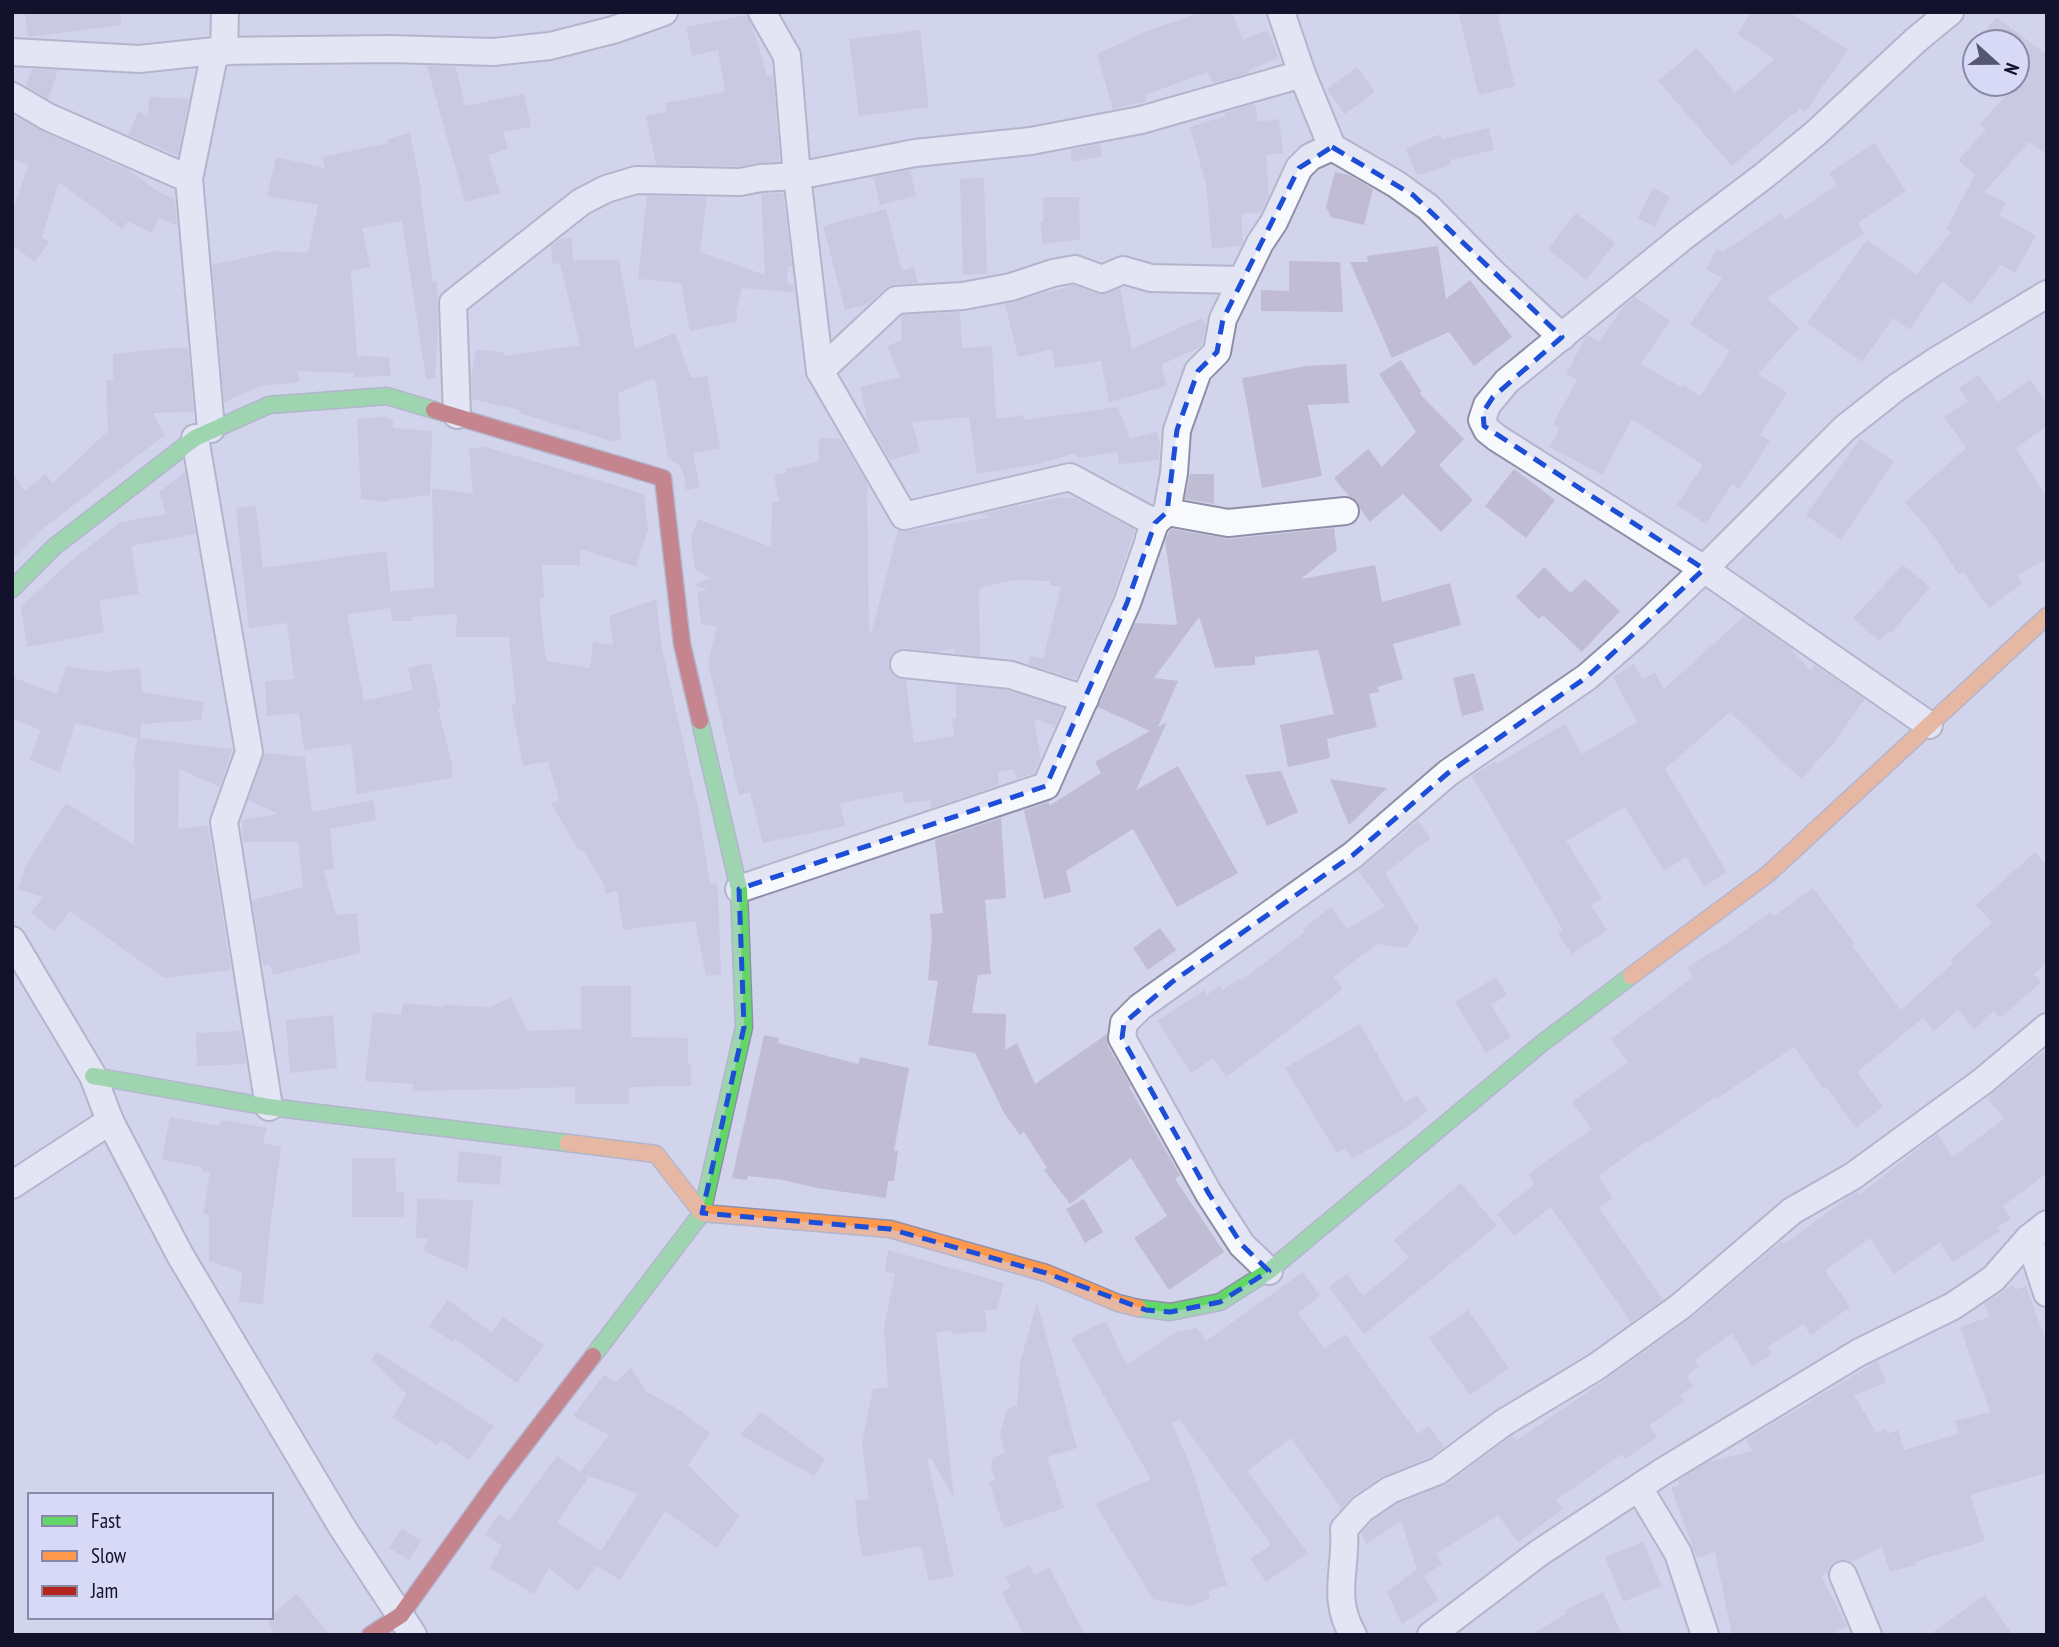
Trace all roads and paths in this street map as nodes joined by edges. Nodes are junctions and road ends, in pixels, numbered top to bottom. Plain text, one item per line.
1 (225, 12) edge
2 (664, 12) edge
3 (762, 12) edge
4 (1281, 12) edge
5 (1950, 12) edge
6 (12, 52) edge
7 (219, 52) junction
8 (1302, 74) junction
9 (12, 96) edge
10 (1332, 147) junction
11 (797, 176) junction
12 (188, 179) junction
13 (1242, 280) junction
14 (2047, 294) edge
15 (1562, 337) junction
16 (820, 371) junction
17 (457, 415) junction
18 (203, 433) junction
19 (1345, 511) dead end
20 (1161, 517) junction
21 (1704, 569) junction
22 (12, 589) edge
23 (2047, 615) edge
24 (904, 664) dead end
25 (1085, 699) junction
26 (1929, 725) junction
27 (739, 889) junction
28 (12, 940) edge
29 (2047, 1027) edge
30 (93, 1076) junction
31 (269, 1107) junction
32 (110, 1121) junction
33 (12, 1185) edge
34 (702, 1213) junction
35 (2038, 1231) edge
36 (1269, 1271) junction
37 (2047, 1293) edge
38 (1639, 1488) junction
39 (1843, 1575) dead end
40 (407, 1625) edge
41 (370, 1635) edge
42 (1353, 1635) edge
43 (1431, 1635) edge
44 (1705, 1635) edge
45 (1868, 1635) edge

1 - 7 street
2 - 7 street
3 - 11 street
4 - 8 street
5 - 15 street
6 - 7 street
7 - 12 street
8 - 10 street
8 - 11 street
9 - 12 street
10 - 13 street
10 - 15 street
11 - 16 street
11 - 17 street
12 - 18 street
13 - 16 street
13 - 20 street
14 - 21 street
15 - 21 street
16 - 20 street
17 - 18 street
17 - 27 street
18 - 22 street
18 - 31 street
19 - 20 street
20 - 25 street
21 - 26 street
21 - 36 street
23 - 26 street
24 - 25 street
25 - 27 street
26 - 36 street
27 - 34 street
28 - 30 street
29 - 42 street
30 - 31 street
30 - 32 street
31 - 34 street
32 - 33 street
32 - 40 street
34 - 36 street
34 - 40 street
35 - 37 street
35 - 38 street
38 - 43 street
38 - 44 street
39 - 45 street
40 - 41 street

